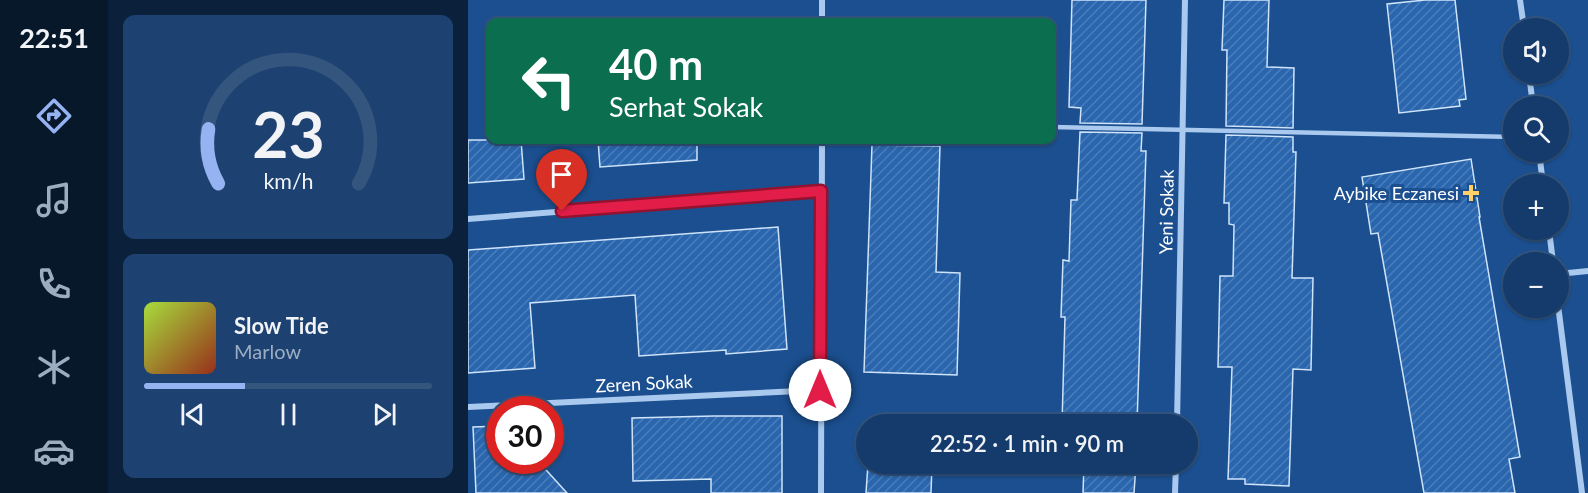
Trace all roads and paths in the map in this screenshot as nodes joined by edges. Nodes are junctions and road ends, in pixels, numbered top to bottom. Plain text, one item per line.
1 (822, 0) edge
2 (1185, 0) edge
3 (1520, 0) edge
4 (822, 18) edge
5 (1523, 18) edge
6 (1056, 128) edge
7 (1183, 130) junction
8 (1503, 137) edge
9 (822, 144) edge
10 (821, 191) junction
11 (468, 219) edge
12 (1588, 271) edge
13 (1569, 273) edge
14 (1560, 318) edge
15 (820, 390) junction
16 (468, 407) edge
17 (1177, 414) edge
18 (1176, 474) edge
19 (820, 493) edge
20 (1175, 493) edge
21 (1582, 493) edge

1 - 4 street
2 - 7 street, Yeni Sokak
3 - 5 street
6 - 7 lane
7 - 8 lane
7 - 17 street, Yeni Sokak
9 - 10 street
10 - 11 street
10 - 15 street
12 - 13 street
14 - 21 street
15 - 16 street, Zeren Sokak
15 - 19 street
18 - 20 street

